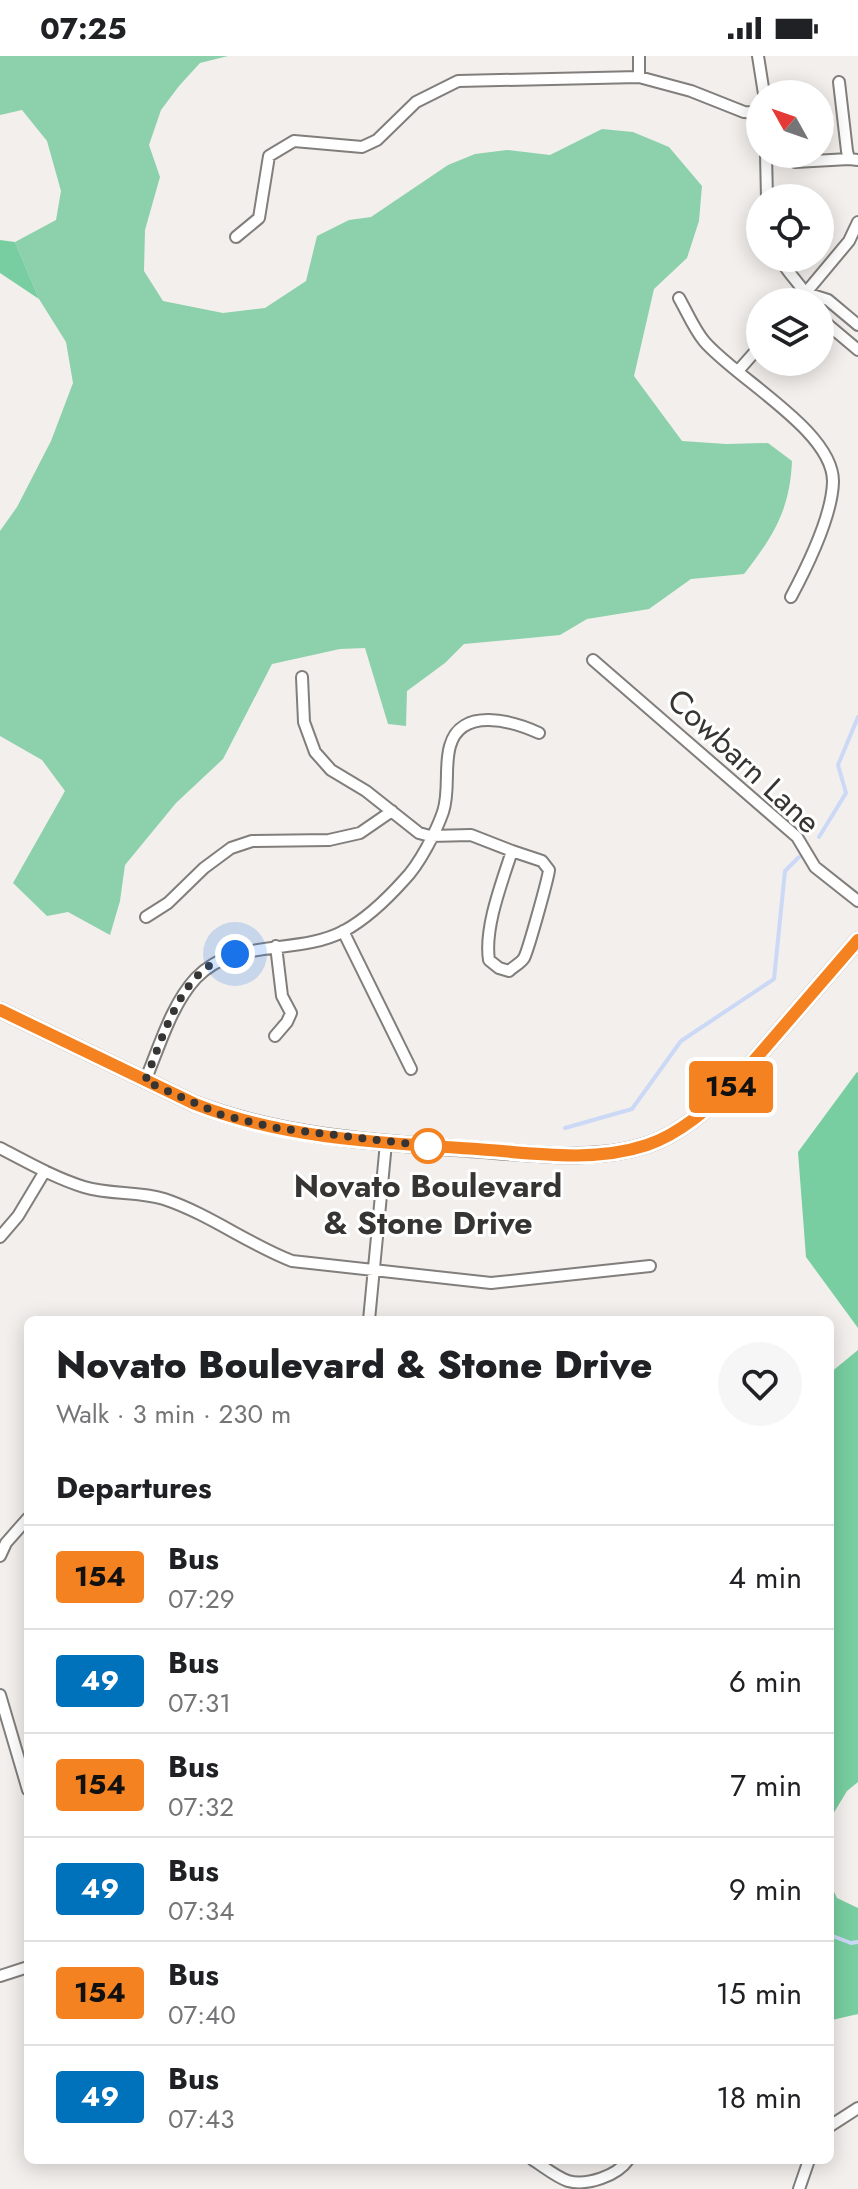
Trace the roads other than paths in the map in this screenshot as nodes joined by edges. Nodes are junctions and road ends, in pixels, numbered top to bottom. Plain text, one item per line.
1 (639, 56) edge
2 (758, 56) edge
3 (639, 77) junction
4 (762, 80) edge
5 (839, 82) dead end
6 (746, 112) edge
7 (854, 160) edge
8 (834, 161) edge
9 (858, 223) edge
10 (236, 237) dead end
11 (788, 272) edge
12 (801, 288) edge
13 (815, 288) edge
14 (679, 298) dead end
15 (834, 305) edge
16 (858, 325) edge
17 (834, 330) edge
18 (858, 350) edge
19 (746, 362) edge
20 (738, 371) junction
21 (791, 597) dead end
22 (593, 660) dead end
23 (302, 677) dead end
24 (539, 733) dead end
25 (392, 811) junction
26 (430, 836) junction
27 (512, 851) junction
28 (858, 901) edge
29 (146, 917) dead end
30 (343, 931) junction
31 (858, 940) edge
32 (276, 946) junction
33 (0, 1010) edge
34 (275, 1036) dead end
35 (411, 1069) dead end
36 (145, 1081) junction
37 (386, 1143) junction
38 (0, 1148) edge
39 (45, 1171) junction
40 (0, 1237) edge
41 (650, 1266) dead end
42 (372, 1271) junction
43 (369, 1316) edge
44 (24, 1523) edge
45 (0, 1556) edge
46 (0, 1695) edge
47 (24, 1760) edge
48 (24, 1968) edge
49 (0, 1976) edge
50 (858, 2108) edge
51 (834, 2123) edge
52 (540, 2164) edge
53 (625, 2164) edge
54 (808, 2164) edge
55 (799, 2189) edge

1 - 3 street
2 - 4 street
3 - 6 street
3 - 10 street
5 - 7 street
7 - 8 street
9 - 13 street
11 - 12 street
14 - 20 street
15 - 16 street
17 - 18 street
19 - 20 street
20 - 21 street
22 - 28 street, Cowbarn Lane
23 - 25 street
24 - 26 street
25 - 26 street
25 - 29 street
26 - 27 street
26 - 30 street
27 - 27 street
30 - 32 street
30 - 35 street
31 - 37 main road
32 - 34 street
32 - 36 street
33 - 36 main road
36 - 37 main road
37 - 42 street
38 - 39 street
39 - 40 street
39 - 42 street
41 - 42 street
42 - 43 street
44 - 45 street
46 - 47 street
48 - 49 street
50 - 51 street
52 - 53 street
54 - 55 street

